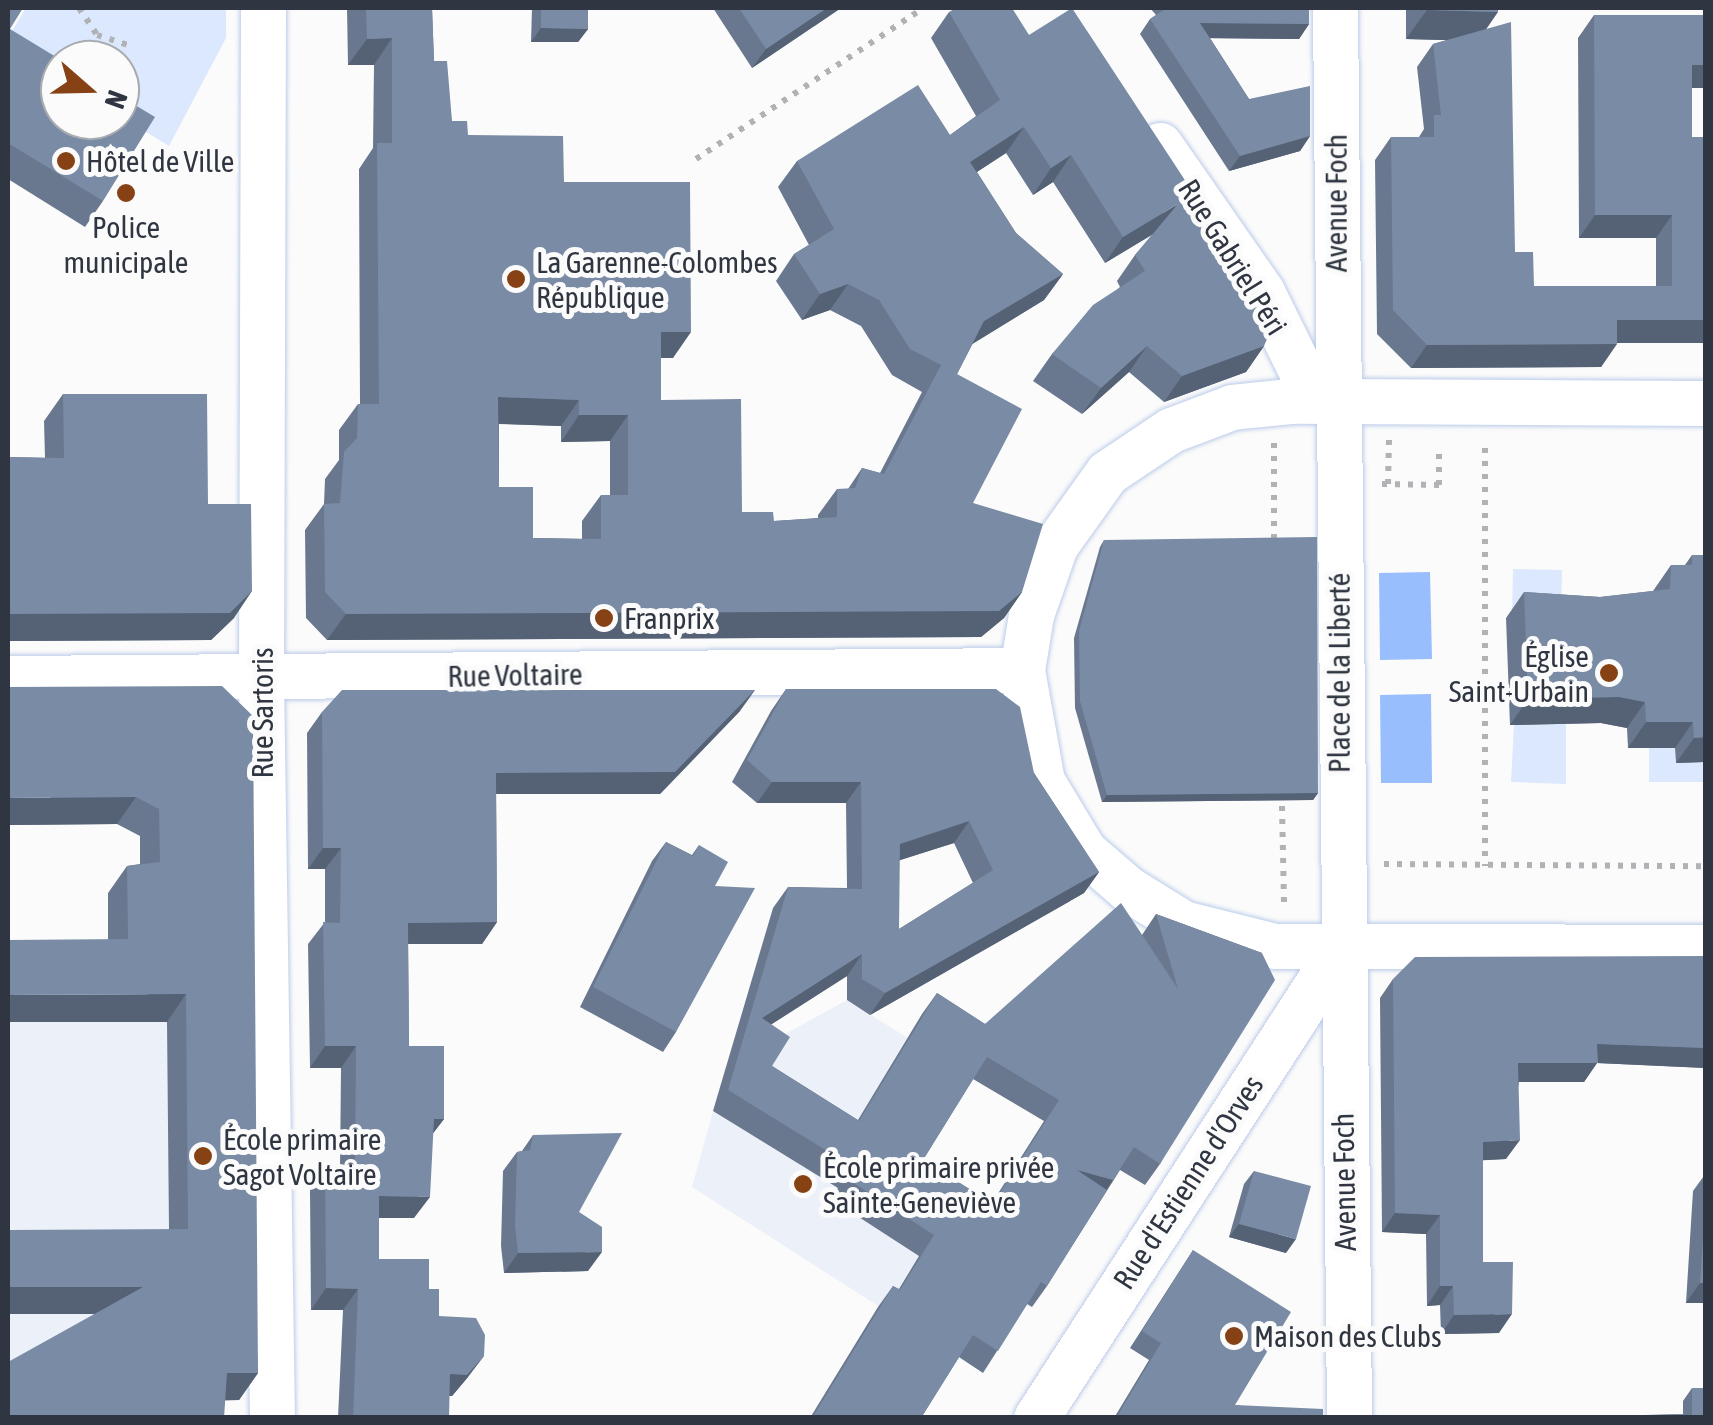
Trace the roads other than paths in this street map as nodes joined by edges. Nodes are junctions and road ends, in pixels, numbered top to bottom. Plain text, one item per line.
1 (264, 8) edge
2 (1334, 8) edge
3 (1138, 113) edge
4 (1336, 283) junction
5 (1274, 315) junction
6 (1337, 399) junction
7 (1706, 403) edge
8 (1022, 670) junction
9 (8, 678) edge
10 (262, 678) junction
11 (1340, 947) junction
12 (1706, 947) edge
13 (1258, 1072) junction
14 (1342, 1100) junction
15 (272, 1418) edge
16 (1036, 1418) edge
17 (1348, 1418) edge

1 - 10 street, Rue Sartoris
2 - 4 street, Avenue Foch
3 - 5 street, Rue Gabriel Péri
4 - 5 street
4 - 6 street, Avenue Foch
5 - 6 street, Rue Gabriel Péri
6 - 7 street
6 - 8 street
6 - 11 street, Place de la Liberté
8 - 10 street, Rue Voltaire
8 - 11 street
9 - 10 street, Rue Voltaire
10 - 15 street, Rue Sartoris
11 - 12 street
11 - 13 street, Rue d'Estienne d'Orves
11 - 14 street, Avenue Foch
13 - 14 street
13 - 16 street, Rue d'Estienne d'Orves
14 - 17 street, Avenue Foch

